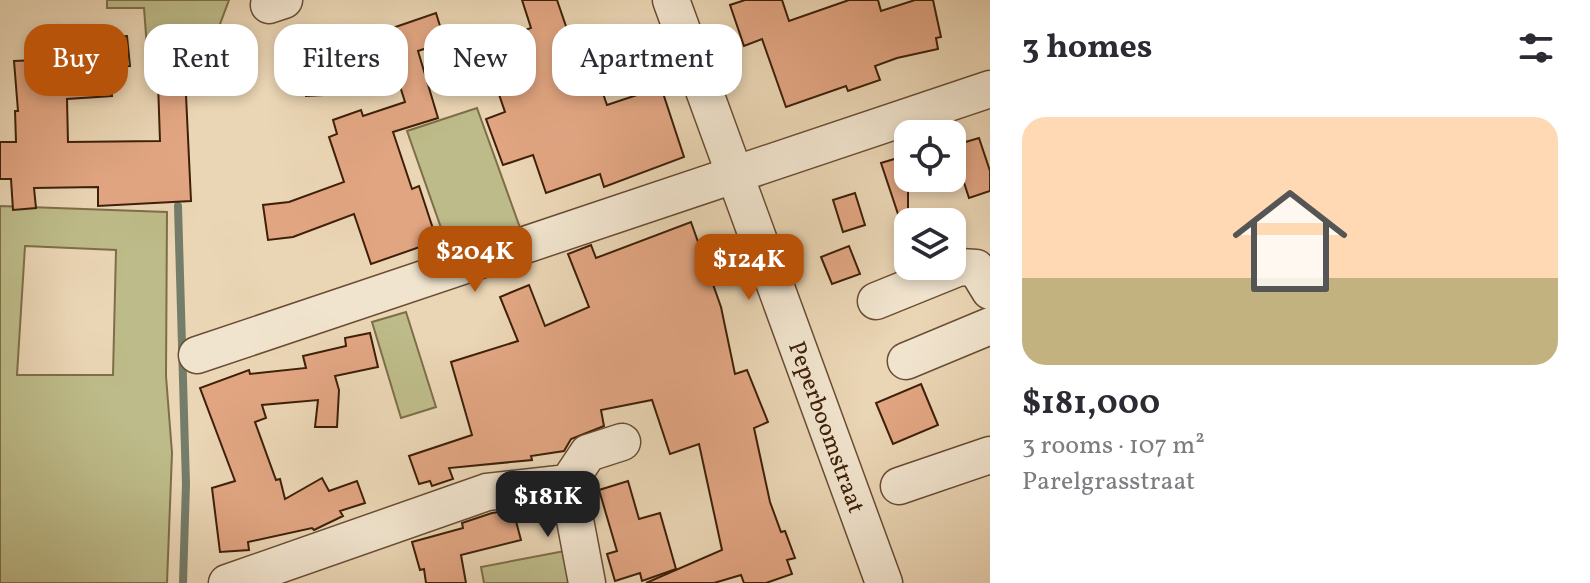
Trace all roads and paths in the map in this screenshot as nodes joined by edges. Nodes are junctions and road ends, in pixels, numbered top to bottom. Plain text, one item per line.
1 (671, 0) edge
2 (990, 89) edge
3 (735, 176) junction
4 (990, 291) edge
5 (876, 301) dead end
6 (990, 326) edge
7 (197, 355) dead end
8 (906, 361) dead end
9 (622, 442) dead end
10 (990, 455) edge
11 (568, 483) junction
12 (899, 486) dead end
13 (227, 583) edge
14 (587, 583) edge
15 (884, 583) edge

1 - 3 street, Peperboomstraat
2 - 3 street
3 - 7 street
3 - 15 street, Peperboomstraat
4 - 5 street
6 - 8 street
9 - 11 street
10 - 12 street
11 - 13 street
11 - 14 street

